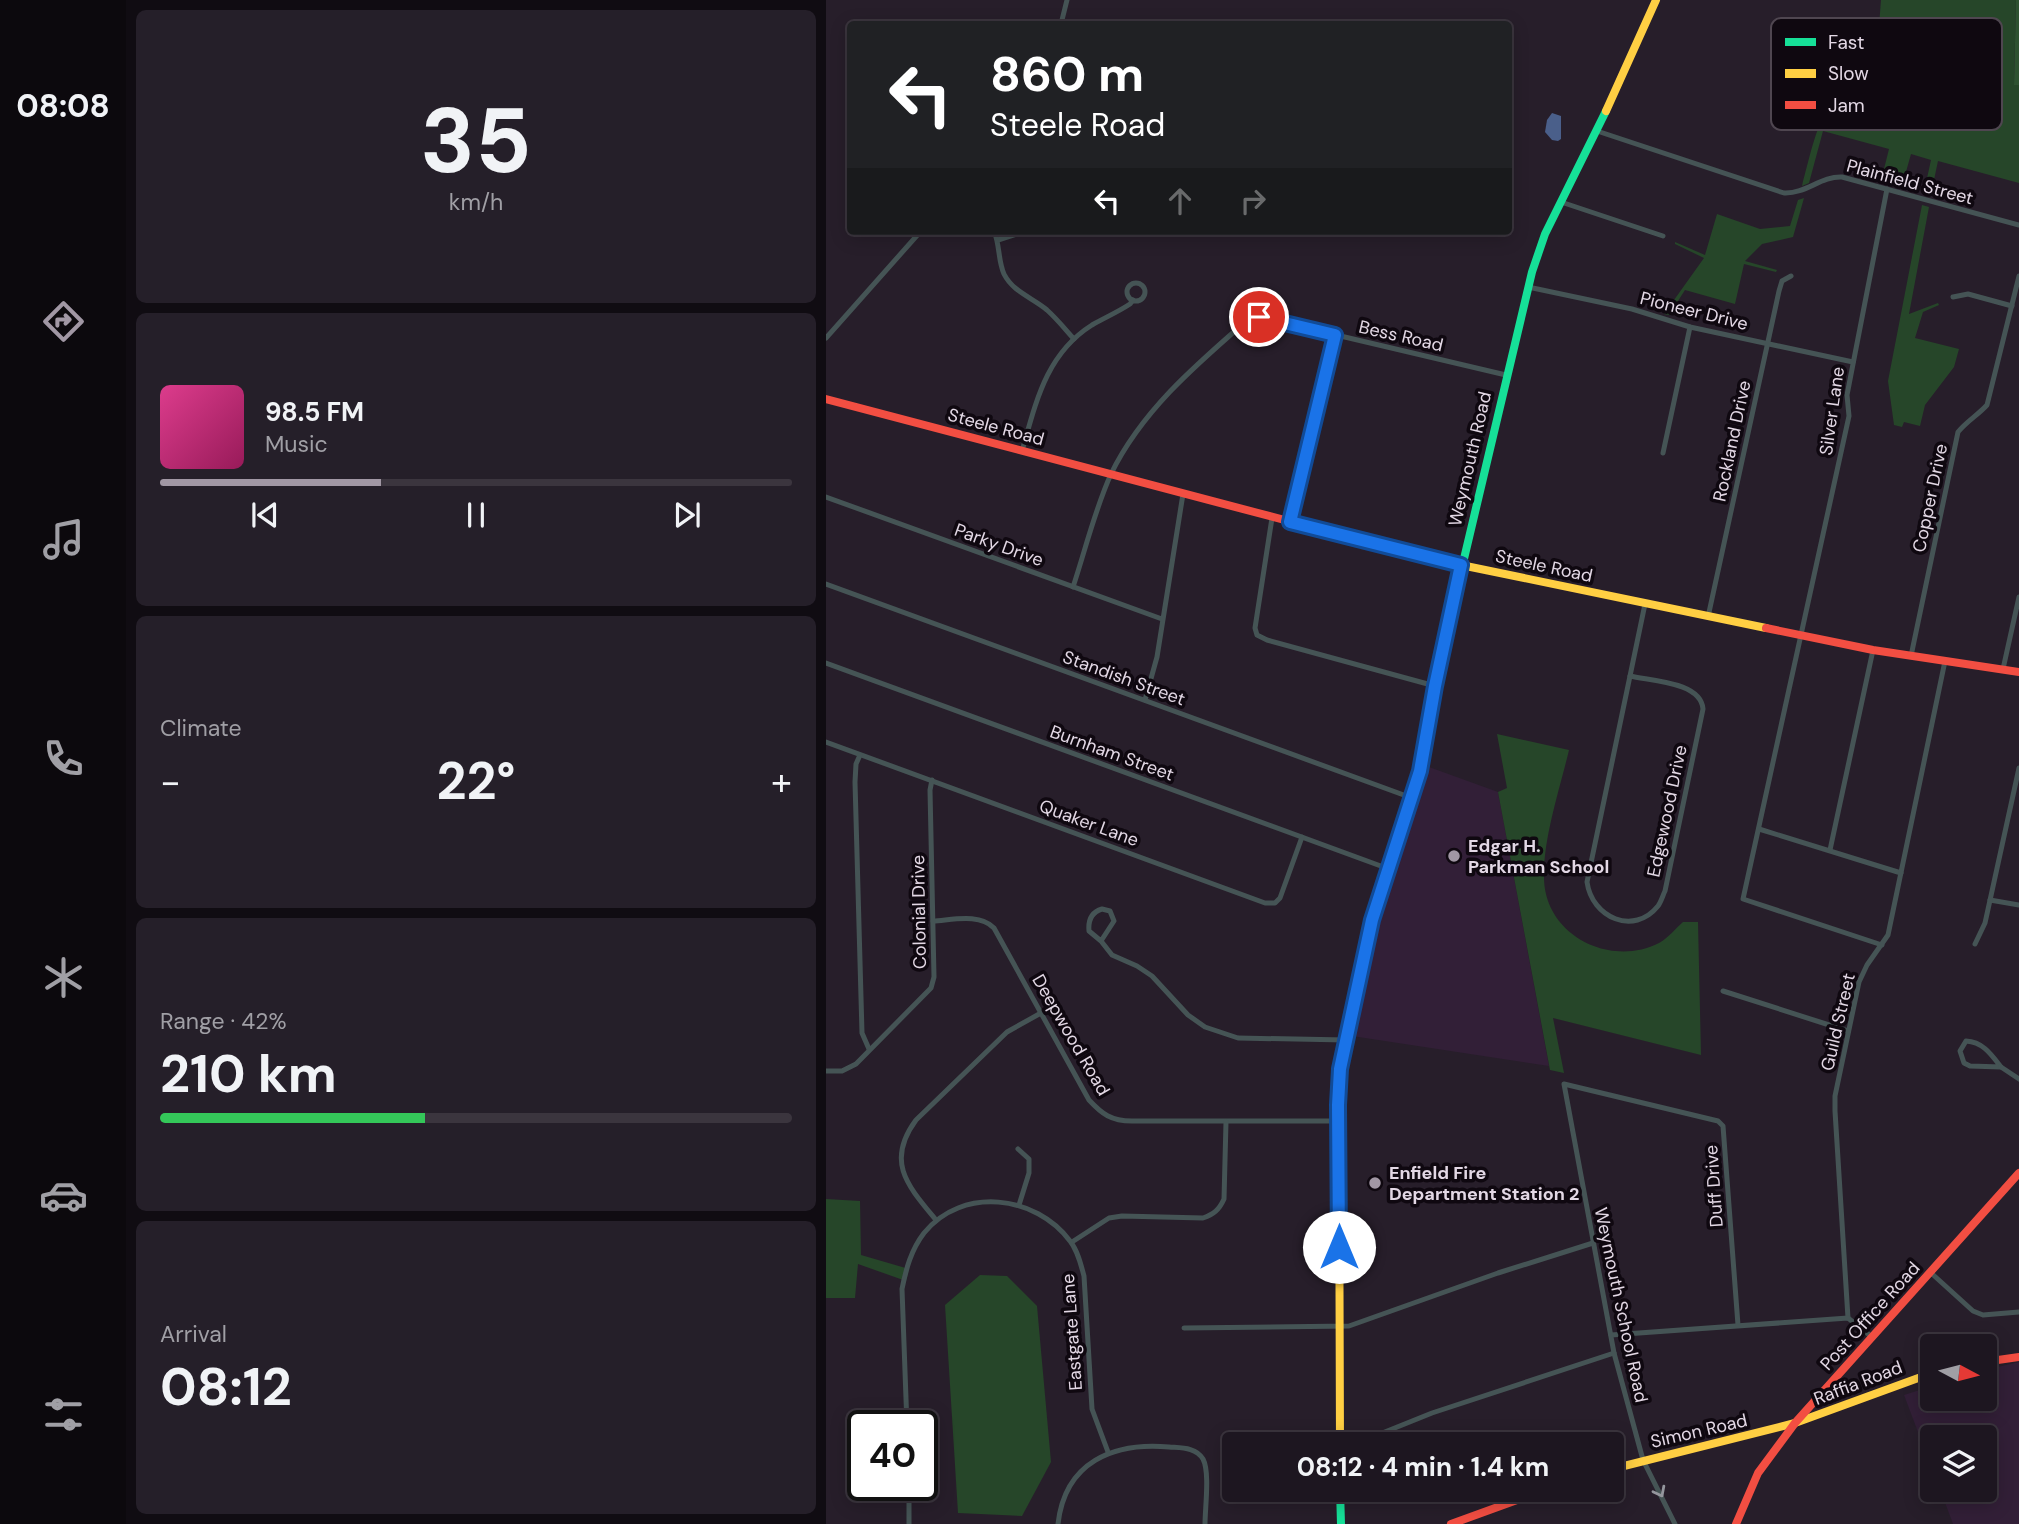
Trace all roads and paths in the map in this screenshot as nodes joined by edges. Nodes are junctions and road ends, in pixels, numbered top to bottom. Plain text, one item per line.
1 (1067, 0) edge
2 (1656, 0) edge
3 (1062, 21) edge
4 (1597, 131) junction
5 (1887, 189) junction
6 (1561, 202) junction
7 (2019, 225) edge
8 (917, 235) edge
9 (995, 235) edge
10 (1014, 235) edge
11 (1663, 236) dead end
12 (998, 240) junction
13 (1791, 276) dead end
14 (2019, 276) edge
15 (1528, 287) junction
16 (1953, 298) dead end
17 (1133, 300) dead end
18 (2012, 306) junction
19 (1690, 327) junction
20 (1335, 335) junction
21 (826, 338) edge
22 (1074, 339) junction
23 (1768, 344) junction
24 (1853, 362) junction
25 (1506, 375) junction
26 (826, 398) edge
27 (1022, 451) junction
28 (1663, 453) dead end
29 (1111, 475) junction
30 (1183, 494) junction
31 (826, 497) edge
32 (1272, 518) junction
33 (1290, 522) junction
34 (1461, 565) junction
35 (826, 584) edge
36 (1073, 587) junction
37 (2019, 597) edge
38 (1645, 604) junction
39 (1709, 617) junction
40 (1162, 619) junction
41 (1800, 635) junction
42 (1873, 650) junction
43 (1911, 656) junction
44 (1945, 661) junction
45 (826, 663) edge
46 (2003, 669) junction
47 (2019, 672) edge
48 (1630, 676) junction
49 (1435, 686) junction
50 (1145, 700) junction
51 (826, 742) edge
52 (860, 755) junction
53 (2019, 768) edge
54 (932, 780) junction
55 (2017, 792) edge
56 (1412, 798) junction
57 (1759, 829) junction
58 (1302, 837) junction
59 (1830, 850) junction
60 (1390, 869) junction
61 (1901, 873) junction
62 (1990, 900) junction
63 (2019, 905) edge
64 (933, 920) junction
65 (1101, 941) junction
66 (1975, 944) dead end
67 (1882, 945) junction
68 (1723, 991) dead end
69 (1041, 1013) junction
70 (1848, 1031) junction
71 (1346, 1040) junction
72 (869, 1049) junction
73 (2001, 1067) junction
74 (826, 1071) edge
75 (2019, 1079) edge
76 (1564, 1084) joint
77 (1338, 1121) junction
78 (1226, 1122) junction
79 (1018, 1149) dead end
80 (2018, 1175) edge
81 (1019, 1205) junction
82 (936, 1220) junction
83 (1072, 1242) junction
84 (1593, 1243) junction
85 (1930, 1272) junction
86 (2019, 1312) edge
87 (1848, 1318) junction
88 (1738, 1325) junction
89 (1339, 1327) junction
90 (1184, 1328) dead end
91 (1611, 1335) junction
92 (1872, 1338) junction
93 (1614, 1353) junction
94 (2019, 1357) edge
95 (1997, 1360) edge
96 (1920, 1377) edge
97 (906, 1410) edge
98 (1795, 1423) junction
99 (1340, 1432) edge
100 (1386, 1432) edge
101 (1108, 1451) junction
102 (1643, 1460) junction
103 (1624, 1466) edge
104 (909, 1501) edge
105 (1340, 1502) edge
106 (1511, 1502) edge
107 (909, 1524) edge
108 (1058, 1524) edge
109 (1205, 1524) edge
110 (1341, 1524) edge
111 (1451, 1524) edge
112 (1675, 1524) edge
113 (1736, 1524) edge

1 - 3 street
2 - 4 street, Weymouth Road
4 - 5 street, Plainfield Street
4 - 6 street, Weymouth Road
5 - 7 street, Plainfield Street
5 - 24 street, Silver Lane
6 - 11 street
6 - 15 street, Weymouth Road
8 - 21 street
9 - 12 street
10 - 12 street
12 - 22 street
13 - 23 street, Rockland Drive
14 - 18 street, Copper Drive
15 - 19 street, Pioneer Drive
15 - 25 street, Weymouth Road
16 - 18 street
17 - 22 street
18 - 43 street, Copper Drive
19 - 23 street, Pioneer Drive
19 - 28 street
20 - 25 street, Bess Road
20 - 29 street, Bess Road
20 - 33 street
22 - 27 street
23 - 24 street, Pioneer Drive
23 - 39 street, Rockland Drive
24 - 41 street, Silver Lane
25 - 34 street, Weymouth Road
26 - 27 street, Steele Road
27 - 29 street, Steele Road
29 - 30 street, Steele Road
29 - 36 street
30 - 32 street, Steele Road
30 - 40 street
31 - 36 street, Parky Drive
32 - 33 street, Steele Road
32 - 49 street
33 - 34 street, Steele Road
34 - 38 street, Steele Road
34 - 49 street, Weymouth Road
35 - 50 street, Standish Street
36 - 40 street, Parky Drive
37 - 46 street
38 - 39 street, Steele Road
38 - 48 street, Edgewood Drive
39 - 41 street, Steele Road
40 - 50 street
41 - 42 street, Steele Road
41 - 57 street, Silver Lane
42 - 43 street, Steele Road
42 - 59 street
43 - 44 street, Steele Road
44 - 46 street, Steele Road
44 - 61 street, Guild Street
45 - 58 street, Burnham Street
46 - 47 street, Steele Road
48 - 48 street, Edgewood Drive
49 - 56 street, Weymouth Road
50 - 56 street, Standish Street
51 - 52 street, Quaker Lane
52 - 54 street, Quaker Lane
52 - 72 street
53 - 55 street
54 - 58 street, Quaker Lane
54 - 64 street, Colonial Drive
55 - 62 street
56 - 60 street, Weymouth Road
57 - 59 street
57 - 67 street, Silver Lane
58 - 60 street, Burnham Street
59 - 61 street
60 - 71 street, Weymouth Road
61 - 67 street, Guild Street
62 - 63 street
62 - 66 street
64 - 69 street, Deepwood Road
64 - 72 street, Colonial Drive
65 - 65 street
65 - 71 street
67 - 70 street, Guild Street
68 - 70 street
69 - 78 street, Deepwood Road
69 - 82 street
70 - 87 street, Guild Street
71 - 77 street, Weymouth Road
72 - 74 street, Colonial Drive
73 - 73 street
73 - 75 street
76 - 84 street, Weymouth School Road
76 - 88 street, Duff Drive
77 - 78 street, Deepwood Road
77 - 89 street, Weymouth Road
78 - 83 street
79 - 81 street
80 - 85 street, Post Office Road
81 - 82 street, Eastgate Lane
81 - 83 street, Eastgate Lane
82 - 97 street, Eastgate Lane
83 - 101 street, Eastgate Lane
84 - 89 street
84 - 91 street, Weymouth School Road
85 - 86 street
85 - 92 street, Post Office Road
87 - 88 street
87 - 92 street
88 - 91 street
89 - 90 street
89 - 99 street, Weymouth Road
91 - 93 street, Weymouth School Road
92 - 98 street, Post Office Road
93 - 100 street
93 - 102 street, Weymouth School Road
94 - 95 street
96 - 98 street, Raffia Road
98 - 102 street, Simon Road
98 - 113 street, Post Office Road
101 - 108 street
101 - 109 street
102 - 103 street, Simon Road
102 -> 112 street, Weymouth School Road
104 - 107 street
105 - 110 street
106 - 111 street

